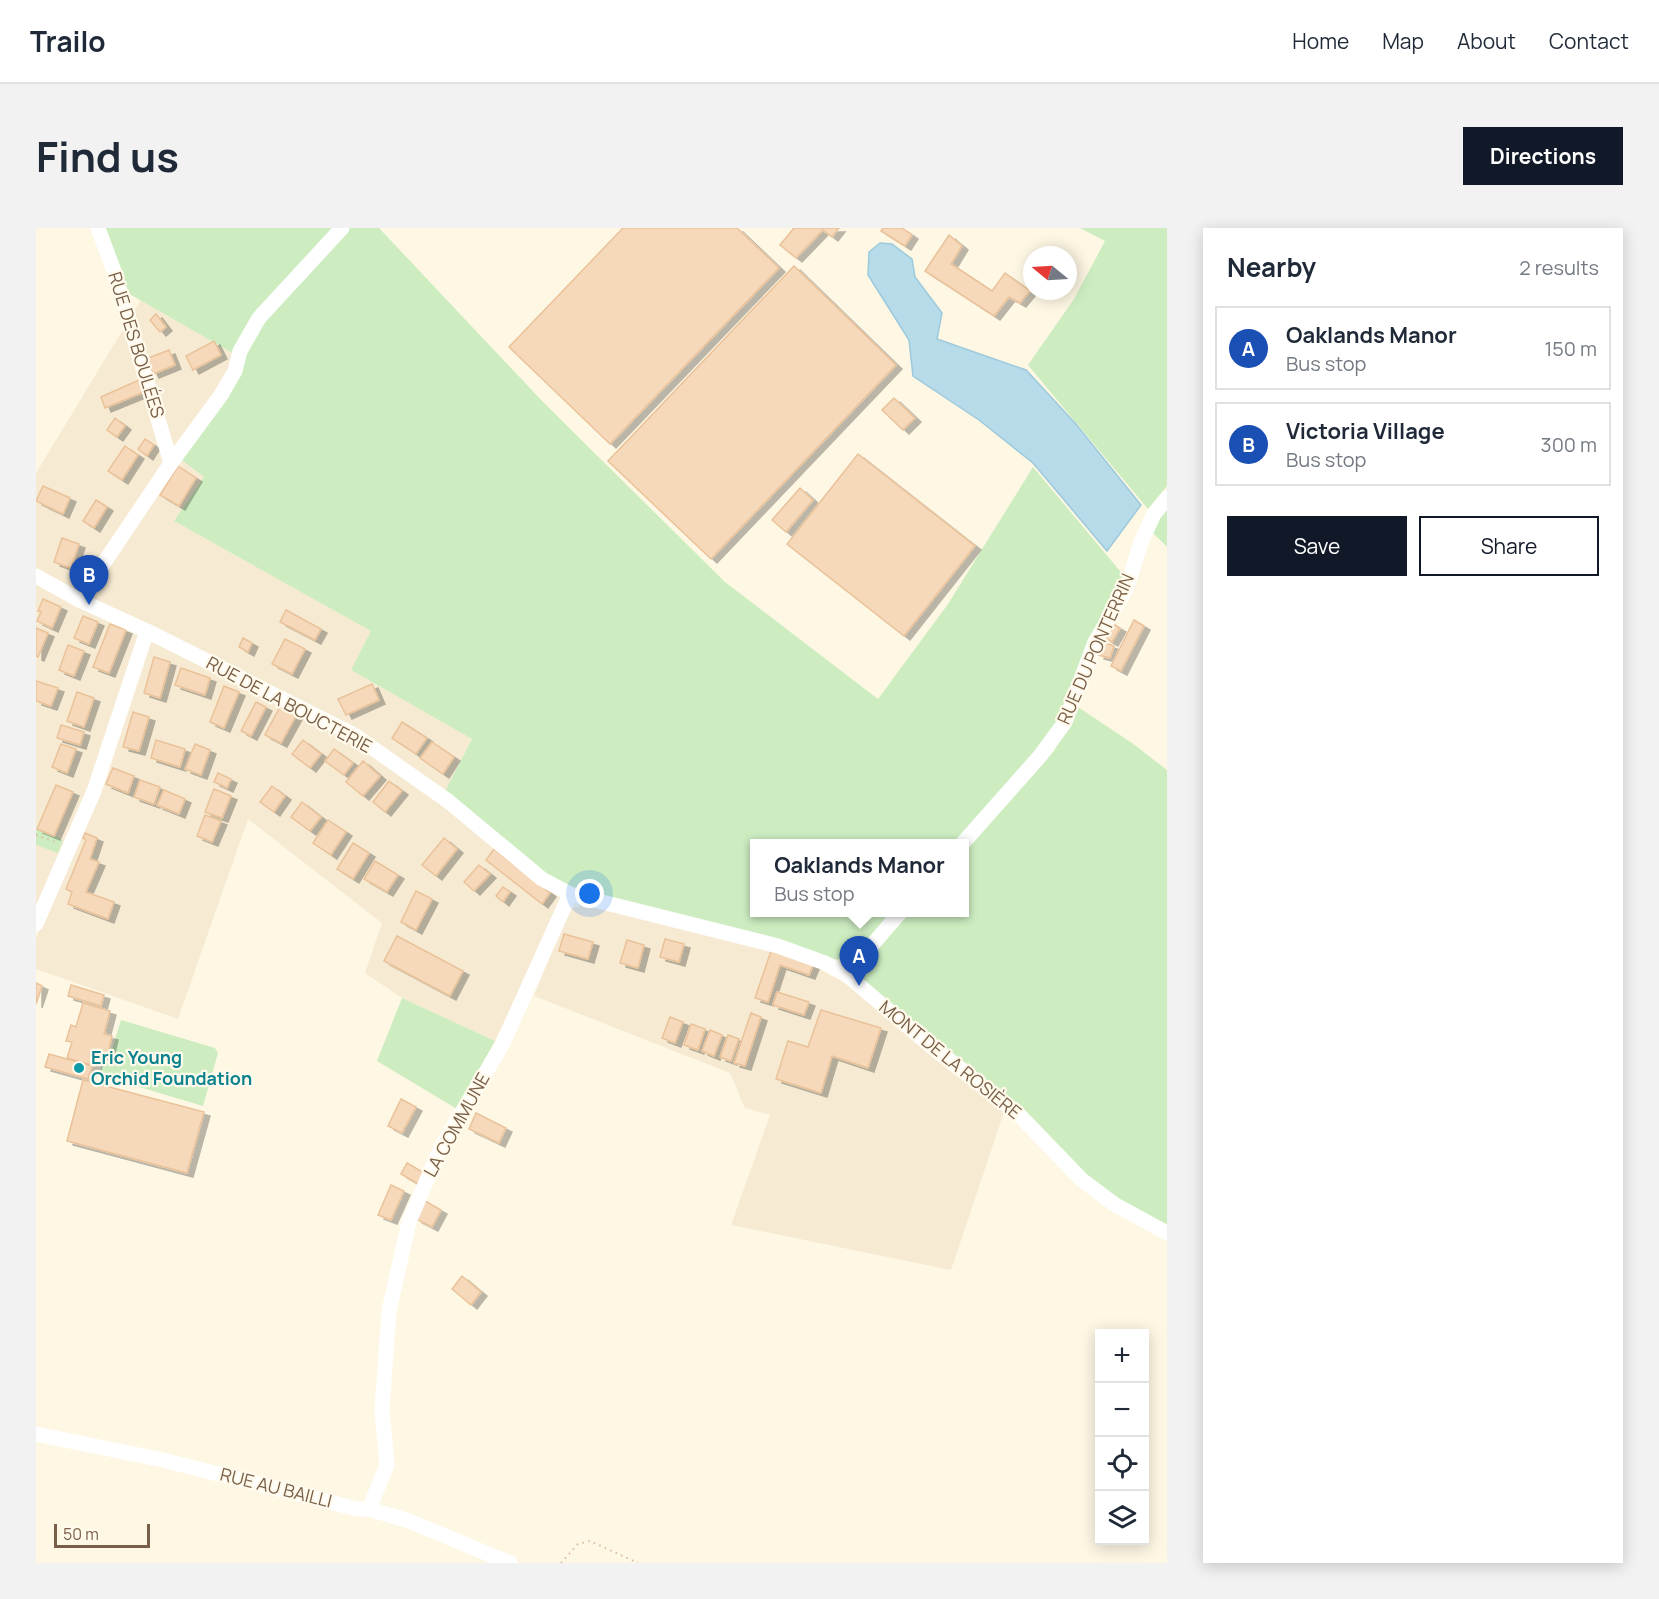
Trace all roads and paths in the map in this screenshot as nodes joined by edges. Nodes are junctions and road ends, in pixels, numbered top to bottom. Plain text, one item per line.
1 (98, 228) edge
2 (342, 228) edge
3 (171, 463) junction
4 (1167, 498) edge
5 (36, 576) edge
6 (79, 600) junction
7 (147, 632) junction
8 (36, 835) edge
9 (966, 839) edge
10 (69, 847) junction
11 (570, 894) junction
12 (896, 917) edge
13 (36, 924) edge
14 (847, 975) junction
15 (1167, 1233) edge
16 (36, 1434) edge
17 (369, 1509) junction
18 (510, 1563) edge
19 (561, 1563) edge
20 (638, 1563) edge

1 - 3 street, RUE DES BOULÉES
2 - 3 street
3 - 6 street
4 - 9 street, RUE DU PONTERRIN
5 - 6 street, RUE DE LA BOUCTERIE
6 - 7 street, RUE DE LA BOUCTERIE
7 - 10 street
7 - 11 street, RUE DE LA BOUCTERIE
8 - 10 path
10 - 13 street
11 - 14 street, MONT DE LA ROSIÈRE
11 - 17 street, LA COMMUNE
12 - 14 street
14 - 15 street, MONT DE LA ROSIÈRE
16 - 17 street, RUE AU BAILLI
17 - 18 street, RUE AU BAILLI
19 - 20 path

